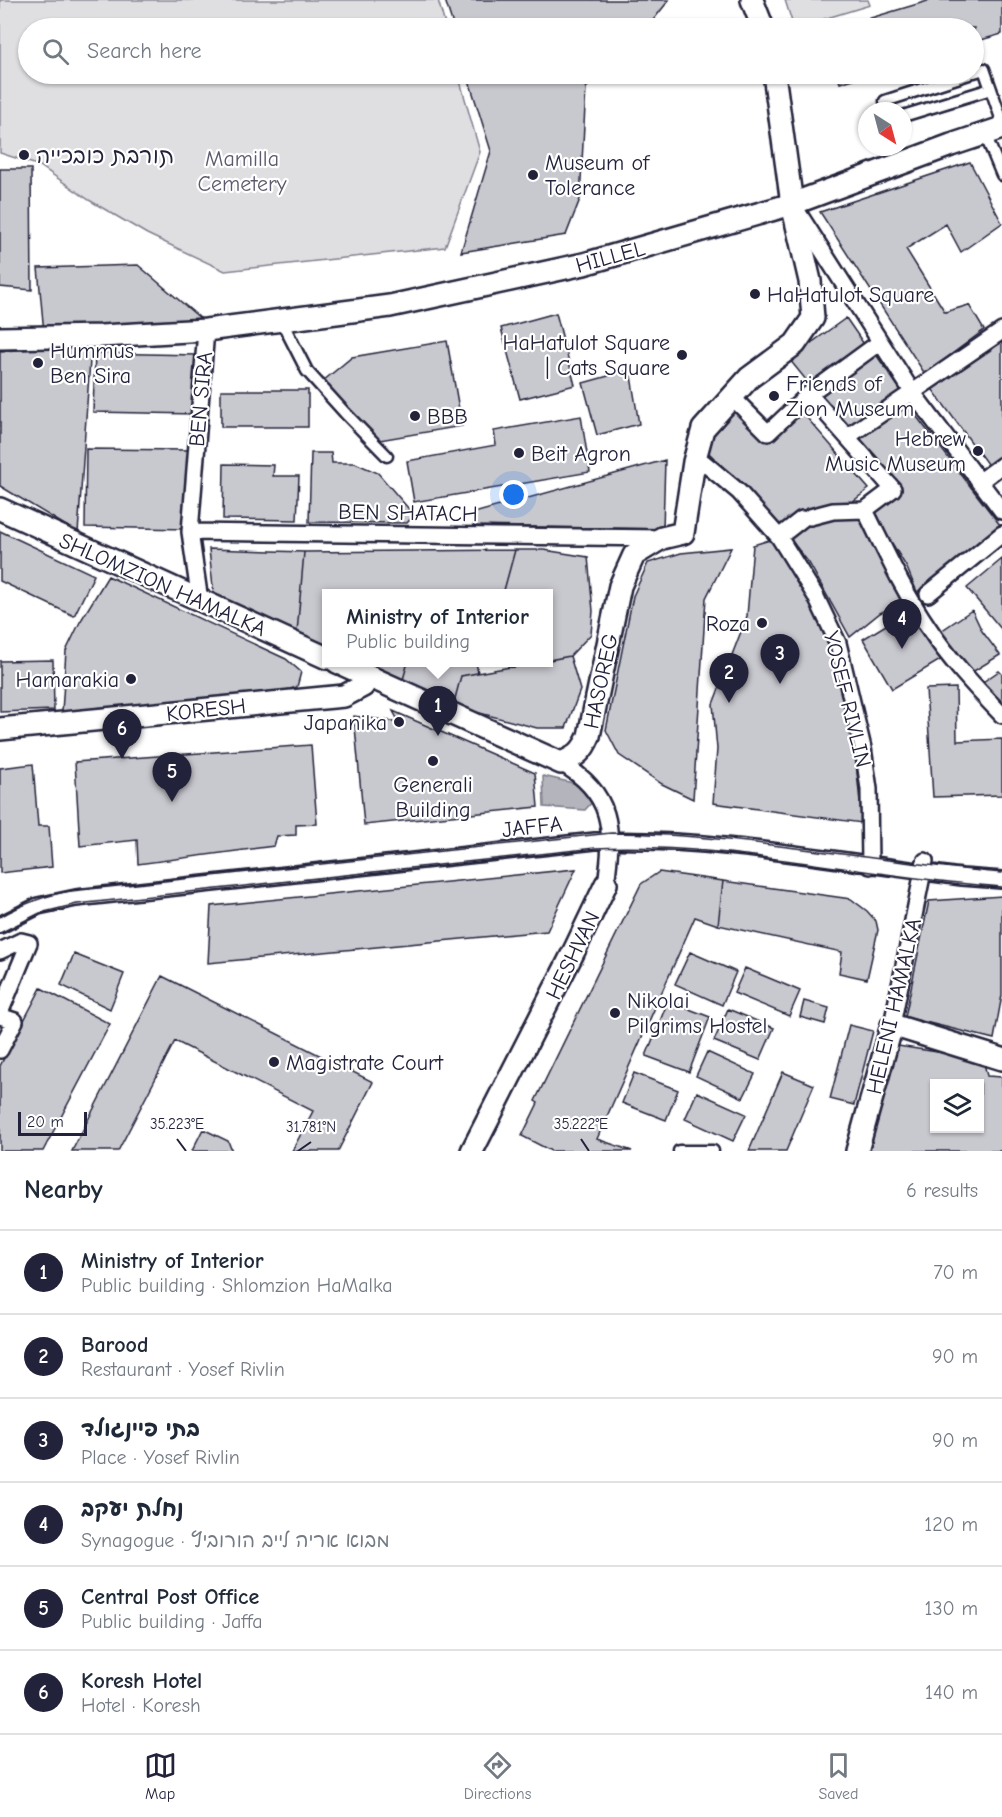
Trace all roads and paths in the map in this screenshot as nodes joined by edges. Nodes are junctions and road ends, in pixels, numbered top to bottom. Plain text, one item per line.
1 (752, 0) edge
2 (759, 18) edge
3 (984, 69) edge
4 (775, 84) edge
5 (937, 84) edge
6 (991, 89) junction
7 (885, 102) edge
8 (912, 113) edge
9 (1002, 120) edge
10 (993, 131) edge
11 (1002, 175) edge
12 (792, 204) junction
13 (281, 320) junction
14 (206, 330) junction
15 (1002, 331) edge
16 (0, 338) edge
17 (880, 342) junction
18 (912, 393) junction
19 (809, 394) junction
20 (732, 397) junction
21 (847, 437) junction
22 (387, 456) dead end
23 (694, 462) junction
24 (1002, 465) edge
25 (979, 482) junction
26 (0, 509) edge
27 (865, 510) junction
28 (1002, 511) edge
29 (190, 532) junction
30 (1002, 534) edge
31 (779, 537) junction
32 (662, 538) junction
33 (928, 594) dead end
34 (200, 601) junction
35 (322, 656) edge
36 (346, 667) edge
37 (369, 677) junction
38 (1002, 715) edge
39 (0, 729) edge
40 (561, 763) junction
41 (610, 841) junction
42 (870, 866) junction
43 (924, 867) junction
44 (1002, 880) edge
45 (606, 884) joint
46 (0, 925) edge
47 (0, 951) edge
48 (0, 1014) edge
49 (892, 1025) junction
50 (0, 1050) edge
51 (1002, 1059) edge
52 (472, 1151) edge
53 (679, 1151) edge
54 (713, 1151) edge
55 (857, 1151) edge

1 - 2 street
3 - 6 lane
4 - 12 street
5 - 7 lane
6 - 8 lane
6 - 9 lane
10 - 11 lane
10 - 12 street, HILLEL
12 - 13 street, HILLEL
12 - 17 street
12 - 20 street
13 - 14 street, HILLEL
13 - 22 lane
14 - 16 street, BEN SIRA
14 - 29 street, BEN SIRA
15 - 18 street
17 - 18 street
17 - 19 street
18 - 21 street
18 - 25 street
19 - 20 street
19 - 21 street
20 - 23 street
21 - 27 street
23 - 31 street, YOSEF RIVLIN
23 - 32 street, HASOREG
24 - 25 street
25 - 28 street
26 - 34 street, SHLOMZION HAMALKA
27 - 31 street
27 - 38 street
29 - 32 street, BEN SHATACH
29 - 34 street, BEN SIRA
30 - 33 street
31 - 42 street, YOSEF RIVLIN
32 - 40 street, HASOREG
34 - 35 street, SHLOMZION HAMALKA
36 - 37 street
37 - 39 street, KORESH
37 - 40 street
40 - 41 street, HESHVAN
41 - 42 street, JAFFA
41 - 45 street, HESHVAN
41 - 46 street, JAFFA
42 - 43 street, JAFFA
43 - 44 street, JAFFA
43 - 49 street, HELENI HAMALKA
45 - 52 street, HESHVAN
47 - 48 street
48 - 50 street
49 - 51 street
49 - 55 street, HELENI HAMALKA
53 - 54 lane

